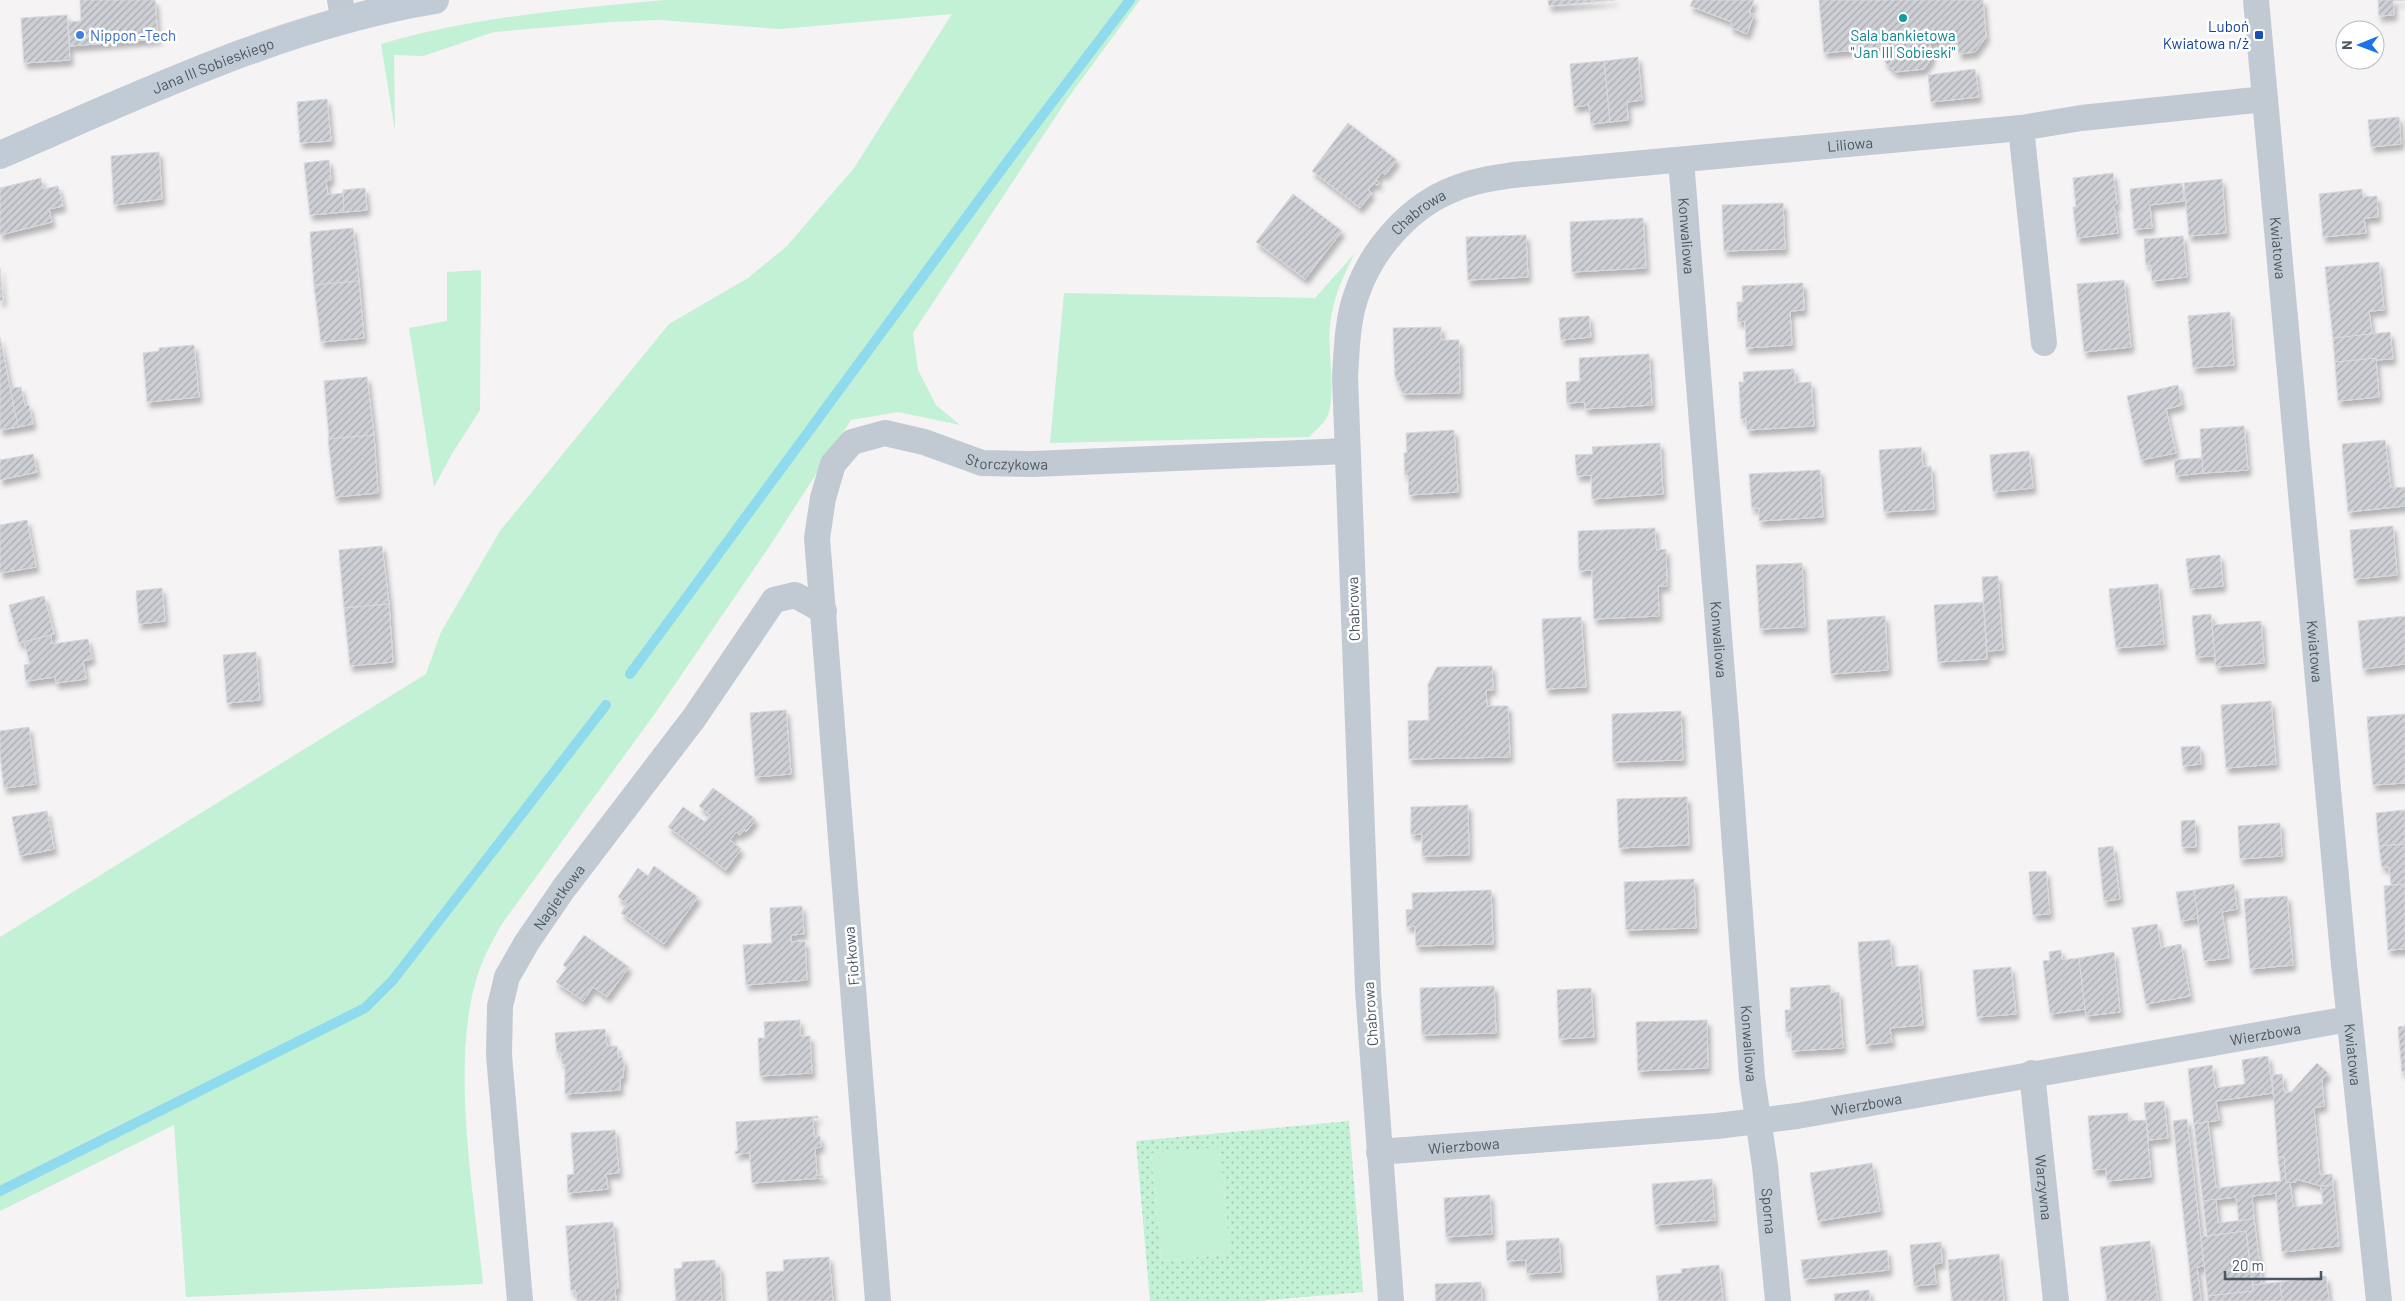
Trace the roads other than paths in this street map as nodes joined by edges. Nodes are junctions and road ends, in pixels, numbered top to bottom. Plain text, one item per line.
1 (435, 0) edge
2 (2256, 0) edge
3 (342, 10) edge
4 (2265, 98) junction
5 (2020, 128) junction
6 (0, 155) edge
7 (1681, 160) junction
8 (2044, 343) dead end
9 (1347, 451) junction
10 (824, 611) junction
11 (2349, 1019) junction
12 (2032, 1073) junction
13 (1758, 1120) junction
14 (1379, 1152) junction
15 (520, 1301) edge
16 (878, 1301) edge
17 (1390, 1301) edge
18 (1778, 1301) edge
19 (2056, 1301) edge
20 (2379, 1301) edge

1 - 3 street, Jana III Sobieskiego
2 - 4 street, Kwiatowa
3 - 6 street, Jana III Sobieskiego
4 - 5 street, Liliowa
4 - 11 street, Kwiatowa
5 - 7 street, Liliowa
5 - 8 street
7 - 9 street, Chabrowa
7 - 13 street, Konwaliowa
9 - 10 street, Storczykowa
9 - 14 street, Chabrowa
10 - 15 street, Nagietkowa
10 - 16 street, Fiołkowa
11 - 12 street, Wierzbowa
11 - 20 street, Kwiatowa
12 - 13 street, Wierzbowa
12 - 19 street, Warzywna
13 - 14 street, Wierzbowa
13 - 18 street, Sporna
14 - 17 street, Chabrowa

